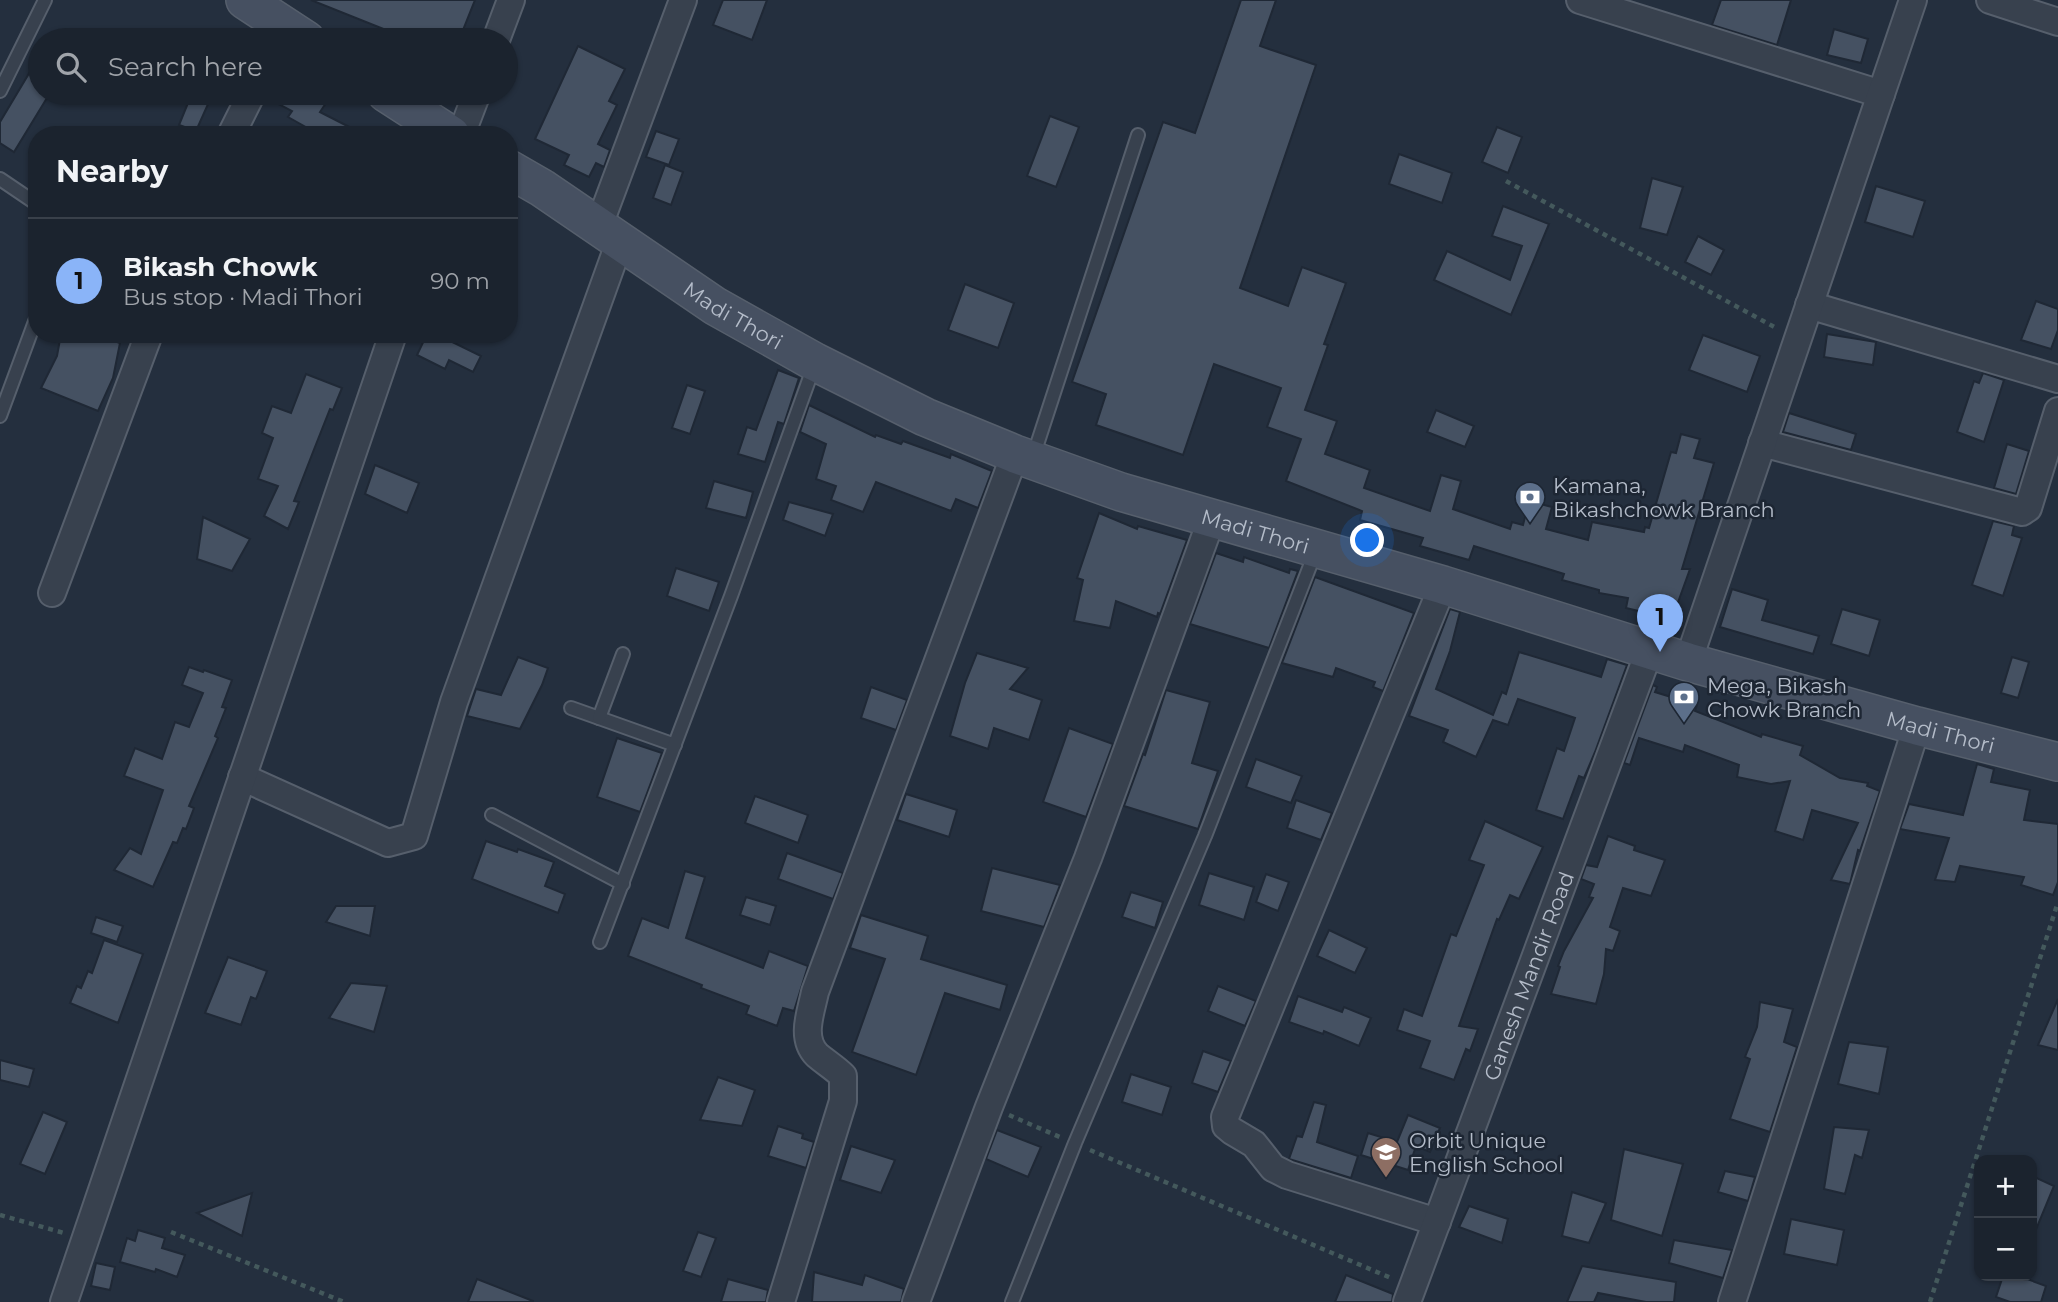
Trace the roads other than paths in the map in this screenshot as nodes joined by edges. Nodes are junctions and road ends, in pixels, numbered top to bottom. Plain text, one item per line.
1 (45, 0) edge
2 (244, 0) edge
3 (511, 0) edge
4 (683, 0) edge
5 (1580, 0) edge
6 (1913, 0) edge
7 (1990, 0) edge
8 (2058, 22) edge
9 (31, 28) edge
10 (280, 28) edge
11 (500, 28) edge
12 (28, 34) edge
13 (0, 91) edge
14 (1881, 94) junction
15 (245, 105) edge
16 (405, 105) edge
17 (472, 105) edge
18 (235, 126) edge
19 (437, 126) edge
20 (464, 126) edge
21 (1138, 135) dead end
22 (518, 174) edge
23 (0, 180) edge
24 (28, 198) edge
25 (609, 235) junction
26 (1809, 305) junction
27 (28, 340) edge
28 (146, 343) edge
29 (390, 343) edge
30 (815, 362) junction
31 (2058, 379) edge
32 (2058, 411) edge
33 (0, 416) edge
34 (1762, 443) junction
35 (1023, 457) junction
36 (1212, 518) junction
37 (1316, 549) junction
38 (1443, 585) junction
39 (52, 593) dead end
40 (1650, 649) junction
41 (623, 654) dead end
42 (1688, 662) junction
43 (570, 708) dead end
44 (599, 718) junction
45 (1917, 726) junction
46 (675, 745) junction
47 (2058, 762) edge
48 (242, 777) junction
49 (492, 815) dead end
50 (623, 884) junction
51 (600, 942) dead end
52 (1437, 1222) junction
53 (1410, 1295) edge
54 (64, 1302) edge
55 (781, 1302) edge
56 (916, 1302) edge
57 (1012, 1302) edge
58 (1732, 1302) edge

1 - 9 lane
2 - 10 main road
3 - 11 street
4 - 25 street
5 - 14 street
6 - 14 street
7 - 8 street
12 - 13 lane
14 - 26 street
15 - 18 street
16 - 19 main road
17 - 20 street
21 - 35 lane
22 - 25 main road, Madi Thori
23 - 24 lane
25 - 30 main road, Madi Thori
25 - 48 street
26 - 31 street
26 - 34 street
27 - 33 lane
28 - 39 street
29 - 48 street
30 - 35 main road, Madi Thori
30 - 46 lane
32 - 34 street
34 - 42 street
35 - 36 main road, Madi Thori
35 - 55 street
36 - 37 main road, Madi Thori
36 - 56 street
37 - 38 main road, Madi Thori
37 - 57 lane
38 - 40 main road, Madi Thori
38 - 52 street
40 - 42 main road, Madi Thori
40 - 52 street, Ganesh Mandir Road
41 - 44 lane
42 - 45 main road, Madi Thori
43 - 44 lane
44 - 46 lane
45 - 47 main road, Madi Thori
45 - 58 street
46 - 50 lane
48 - 54 street
49 - 50 lane
50 - 51 lane
52 - 53 street, Ganesh Mandir Road

